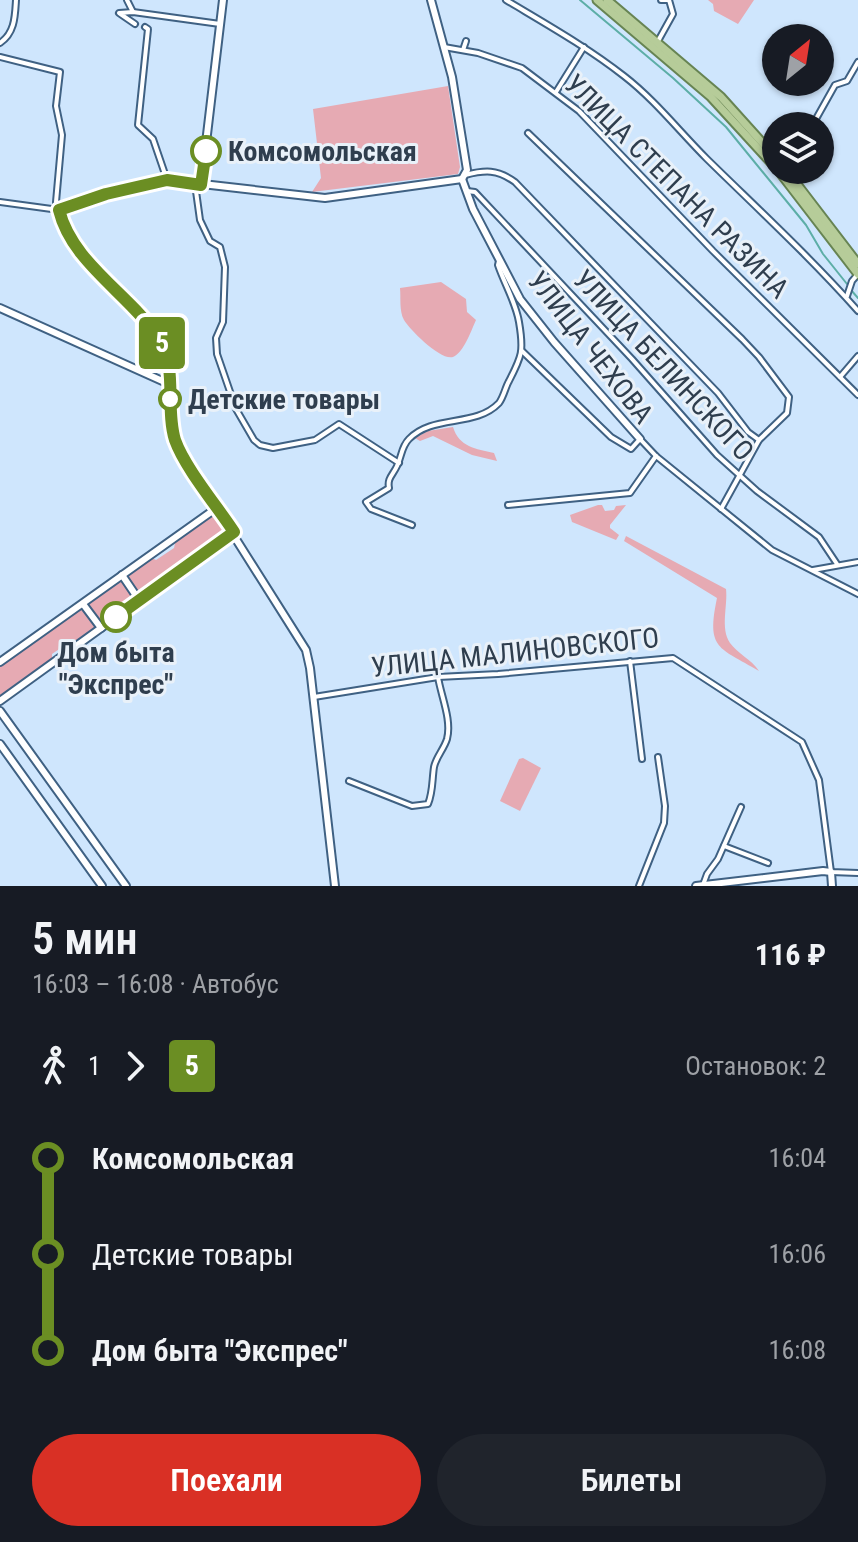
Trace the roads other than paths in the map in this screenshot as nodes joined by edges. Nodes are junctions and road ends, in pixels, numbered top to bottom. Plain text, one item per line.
1 (16, 0) edge
2 (127, 0) edge
3 (223, 0) edge
4 (431, 0) edge
5 (506, 0) edge
6 (597, 0) edge
7 (607, 0) edge
8 (661, 0) edge
9 (669, 0) edge
10 (133, 12) junction
11 (135, 24) dead end
12 (220, 24) junction
13 (145, 27) dead end
14 (466, 41) dead end
15 (0, 43) edge
16 (656, 44) junction
17 (444, 47) junction
18 (584, 47) junction
19 (463, 50) junction
20 (0, 57) edge
21 (858, 62) edge
22 (556, 92) junction
23 (713, 94) junction
24 (820, 112) edge
25 (528, 133) dead end
26 (762, 144) edge
27 (762, 151) edge
28 (464, 177) junction
29 (167, 180) junction
30 (789, 184) edge
31 (797, 184) edge
32 (198, 185) junction
33 (465, 191) junction
34 (0, 202) edge
35 (59, 210) junction
36 (499, 261) junction
37 (858, 264) edge
38 (858, 274) edge
39 (846, 298) junction
40 (0, 308) edge
41 (858, 311) edge
42 (522, 351) junction
43 (858, 356) edge
44 (840, 377) junction
45 (169, 384) junction
46 (858, 395) edge
47 (640, 439) junction
48 (759, 440) junction
49 (656, 456) junction
50 (399, 463) junction
51 (739, 475) junction
52 (508, 505) dead end
53 (218, 507) junction
54 (721, 509) junction
55 (412, 525) dead end
56 (234, 532) junction
57 (858, 562) edge
58 (837, 564) junction
59 (813, 570) junction
60 (122, 575) junction
61 (858, 594) edge
62 (139, 600) junction
63 (83, 604) junction
64 (101, 628) junction
65 (630, 661) junction
66 (0, 662) edge
67 (438, 677) junction
68 (313, 697) junction
69 (0, 701) edge
70 (0, 711) edge
71 (0, 744) edge
72 (658, 757) dead end
73 (642, 759) dead end
74 (39, 766) junction
75 (24, 778) junction
76 (349, 781) dead end
77 (741, 807) dead end
78 (86, 831) junction
79 (71, 842) junction
80 (724, 846) junction
81 (768, 863) dead end
82 (858, 873) edge
83 (831, 879) edge
84 (703, 885) edge
85 (102, 886) edge
86 (126, 886) edge
87 (335, 886) edge
88 (639, 886) edge
89 (696, 886) edge

1 - 15 street
2 - 10 street
3 - 12 street
4 - 17 street, УЛИЦА ЧЕХОВА
5 - 18 street
6 - 16 main road
7 - 16 main road
8 - 9 street
9 - 16 street
10 - 11 street
10 - 12 street
12 - 32 street
13 - 29 street
14 - 19 street
16 - 23 main road
17 - 19 street, УЛИЦА СТЕПАНА РАЗИНА
17 - 28 street, УЛИЦА ЧЕХОВА
18 - 22 street
18 - 39 street
19 - 22 street, УЛИЦА СТЕПАНА РАЗИНА
20 - 35 street
21 - 24 street
22 - 44 street, УЛИЦА СТЕПАНА РАЗИНА
23 - 26 main road
23 - 27 main road
25 - 48 street
28 - 32 street
28 - 33 street, УЛИЦА ЧЕХОВА
28 - 48 street
29 - 32 street
29 - 35 street
30 - 38 main road
31 - 37 main road
32 - 50 street
33 - 36 street, УЛИЦА ЧЕХОВА
33 - 51 street, УЛИЦА БЕЛИНСКОГО
34 - 35 street
35 - 45 street
36 - 42 street
36 - 47 street, УЛИЦА ЧЕХОВА
38 - 39 street
39 - 41 street
40 - 45 street
42 - 47 street, УЛИЦА ЧЕХОВА
42 - 50 street
43 - 44 street
44 - 46 street, УЛИЦА СТЕПАНА РАЗИНА
45 - 53 street
47 - 49 street
48 - 51 street
49 - 52 street
49 - 54 street
50 - 55 street
51 - 54 street
51 - 58 street, УЛИЦА БЕЛИНСКОГО
53 - 56 street
53 - 60 street
54 - 59 street
56 - 62 street
56 - 68 street
57 - 58 street
58 - 59 street
59 - 61 street
60 - 62 street
60 - 63 street
62 - 64 street
63 - 64 street
63 - 66 street
64 - 69 street
65 - 67 street, УЛИЦА МАЛИНОВСКОГО
65 - 73 street
65 - 83 street, УЛИЦА МАЛИНОВСКОГО
67 - 68 street, УЛИЦА МАЛИНОВСКОГО
67 - 76 street
68 - 87 street
70 - 74 street
71 - 75 street
72 - 88 street
74 - 75 street
74 - 78 street
75 - 79 street
77 - 80 street
78 - 79 street
78 - 86 street
79 - 85 street
80 - 81 street
80 - 84 street
82 - 83 street
83 - 84 street
84 - 89 street

